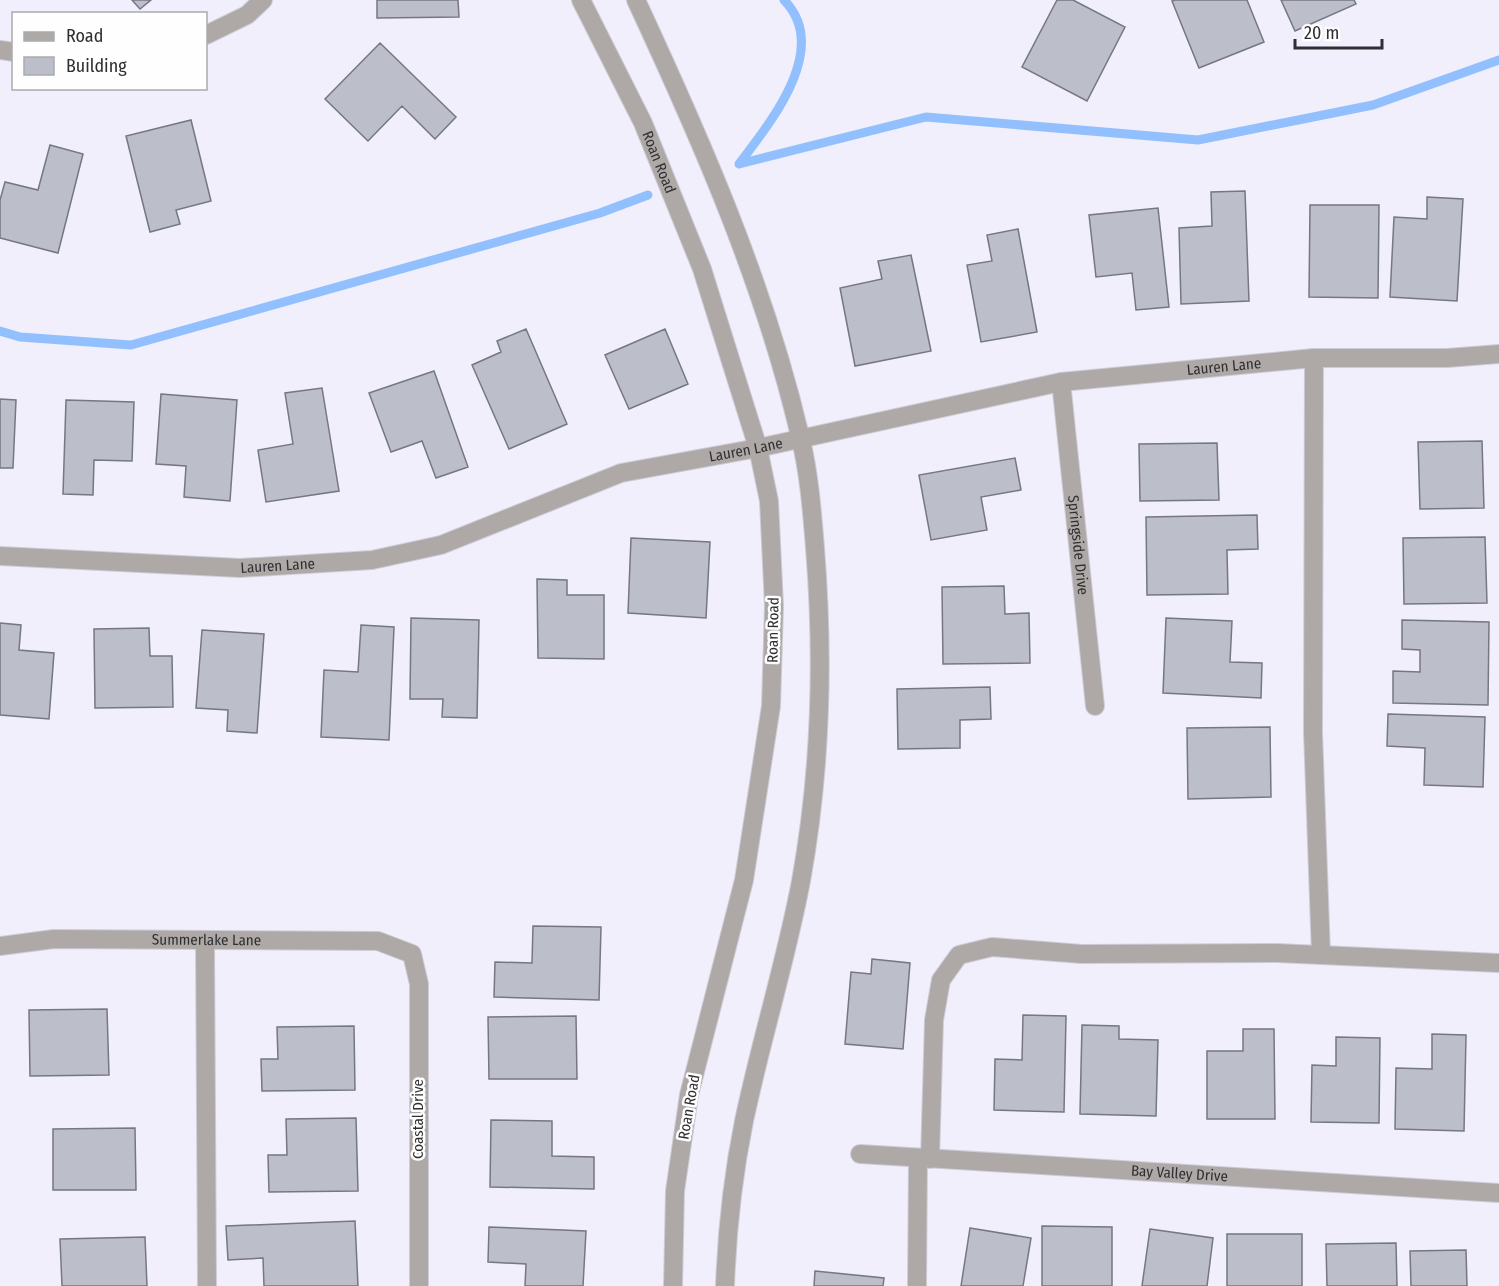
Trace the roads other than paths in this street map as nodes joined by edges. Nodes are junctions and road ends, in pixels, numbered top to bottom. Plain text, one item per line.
1 (263, 0) edge
2 (581, 0) edge
3 (636, 0) edge
4 (207, 35) edge
5 (1499, 354) edge
6 (1314, 357) junction
7 (1061, 382) junction
8 (801, 439) junction
9 (758, 448) junction
10 (0, 556) edge
11 (1095, 706) dead end
12 (205, 940) junction
13 (0, 946) edge
14 (412, 954) joint
15 (1322, 955) junction
16 (1499, 963) edge
17 (860, 1154) dead end
18 (924, 1159) junction
19 (1499, 1193) edge
20 (207, 1286) edge
21 (419, 1286) edge
22 (673, 1286) edge
23 (725, 1286) edge
24 (916, 1286) edge

1 - 4 street
2 - 9 street, Roan Road
3 - 8 street
5 - 6 street, Lauren Lane
6 - 7 street, Lauren Lane
6 - 15 street
7 - 8 street, Lauren Lane
7 - 11 street, Springside Drive
8 - 9 street, Lauren Lane
8 - 23 street
9 - 10 street, Lauren Lane
9 - 22 street, Roan Road
12 - 13 street, Summerlake Lane
12 - 14 street, Summerlake Lane
12 - 20 street
14 - 21 street, Coastal Drive
15 - 16 street
15 - 18 street
17 - 18 street, Bay Valley Drive
18 - 19 street, Bay Valley Drive
18 - 24 street

